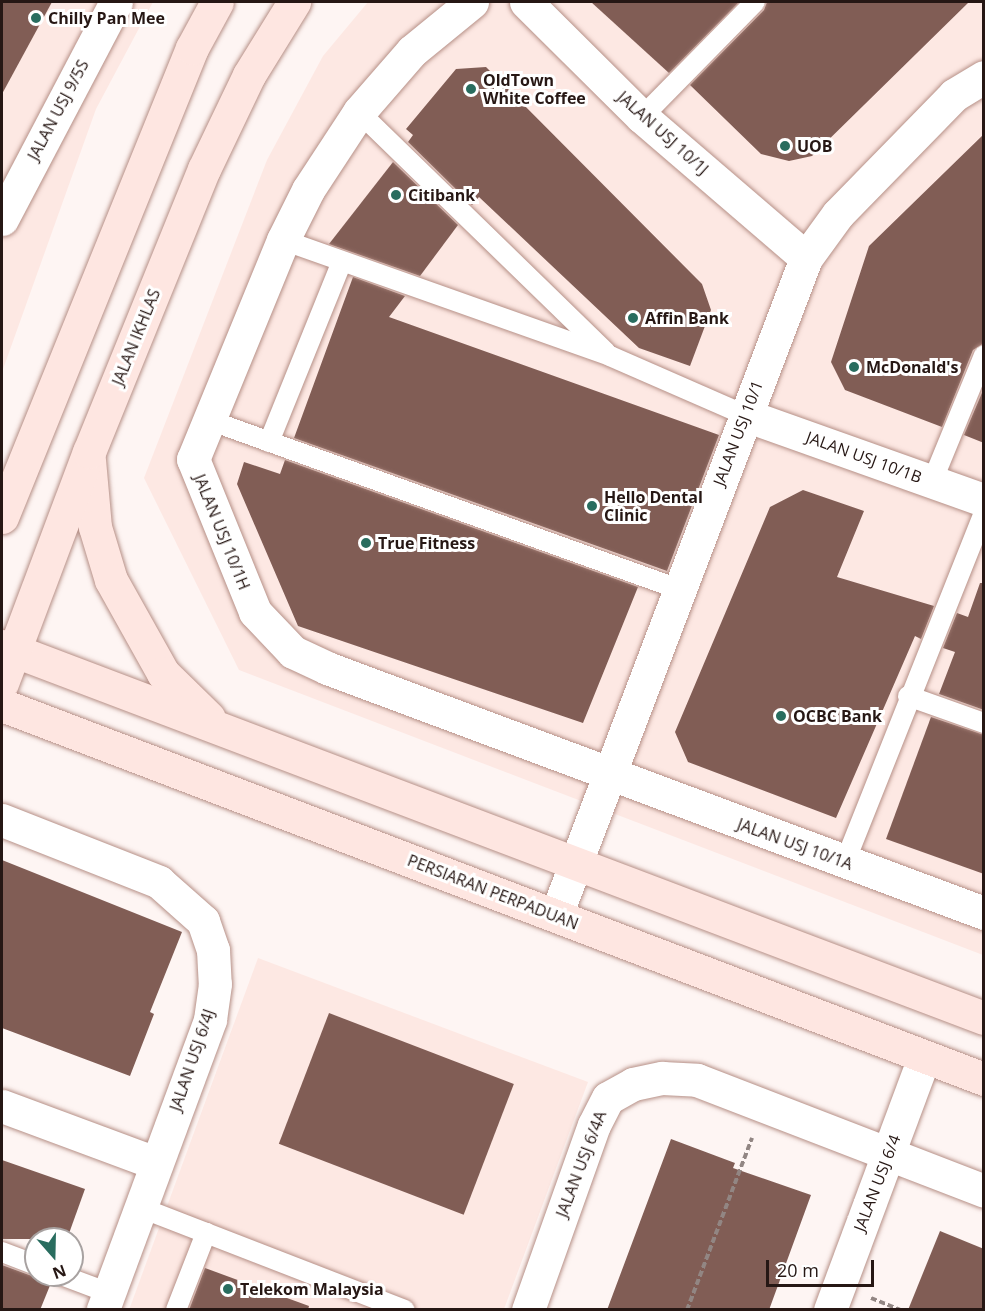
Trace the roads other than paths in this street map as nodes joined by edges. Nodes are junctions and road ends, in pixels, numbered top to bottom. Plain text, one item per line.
1 (116, 2) edge
2 (217, 2) edge
3 (294, 2) edge
4 (472, 2) edge
5 (526, 2) edge
6 (755, 2) edge
7 (984, 77) edge
8 (359, 112) junction
9 (642, 117) junction
10 (2, 219) edge
11 (283, 240) junction
12 (806, 258) junction
13 (341, 264) junction
14 (984, 355) edge
15 (610, 356) junction
16 (745, 415) junction
17 (209, 420) junction
18 (35, 437) junction
19 (269, 442) junction
20 (88, 452) junction
21 (2, 470) edge
22 (932, 482) junction
23 (984, 500) edge
24 (984, 513) edge
25 (2, 517) edge
26 (679, 589) junction
27 (8, 648) edge
28 (2, 683) edge
29 (908, 696) junction
30 (2, 705) edge
31 (984, 723) edge
32 (218, 727) junction
33 (607, 774) junction
34 (2, 820) edge
35 (576, 861) junction
36 (845, 862) junction
37 (984, 913) edge
38 (556, 915) junction
39 (984, 1018) edge
40 (924, 1057) junction
41 (984, 1079) edge
42 (2, 1106) edge
43 (888, 1155) junction
44 (155, 1163) junction
45 (984, 1191) edge
46 (139, 1207) junction
47 (206, 1233) junction
48 (2, 1252) edge
49 (24, 1260) edge
50 (82, 1287) edge
51 (106, 1301) edge
52 (176, 1310) edge
53 (405, 1310) edge
54 (528, 1310) edge
55 (830, 1310) edge

1 - 10 street, JALAN USJ 9/5S
2 - 18 main road
3 - 20 main road, JALAN IKHLAS
4 - 8 street, JALAN USJ 10/1H
5 - 9 street, JALAN USJ 10/1J
6 - 9 lane
7 - 12 street, JALAN USJ 10/1
8 - 11 street, JALAN USJ 10/1H
8 - 15 lane
9 - 12 street, JALAN USJ 10/1J
11 - 13 lane
11 - 17 street, JALAN USJ 10/1H
12 - 16 street, JALAN USJ 10/1
13 - 15 lane
13 - 19 lane
14 - 22 lane
15 - 16 lane
16 - 22 street, JALAN USJ 10/1B
16 - 26 street, JALAN USJ 10/1
17 - 19 lane
17 - 33 street, JALAN USJ 10/1H
18 - 21 main road
18 - 25 main road
19 - 26 lane
20 - 27 main road, JALAN IKHLAS
20 - 32 main road
22 - 23 street, JALAN USJ 10/1B
24 - 29 lane
26 - 33 street, JALAN USJ 10/1
27 - 28 main road, JALAN IKHLAS
27 - 32 main road
29 - 31 lane
29 - 36 lane
30 - 38 main road, PERSIARAN PERPADUAN
32 - 35 main road
33 - 35 street, JALAN USJ 10/1
33 - 36 street, JALAN USJ 10/1A
34 - 44 street, JALAN USJ 6/4J
35 - 38 street, JALAN USJ 10/1
35 - 39 main road
36 - 37 street, JALAN USJ 10/1A
38 - 40 main road, PERSIARAN PERPADUAN
40 - 41 main road, PERSIARAN PERPADUAN
40 - 43 street, JALAN USJ 6/4
42 - 44 street
43 - 45 street, JALAN USJ 6/4A
43 - 54 street, JALAN USJ 6/4A
43 - 55 street, JALAN USJ 6/4
44 - 46 street, JALAN USJ 6/4J
46 - 47 lane
46 - 51 street, JALAN USJ 6/4J
47 - 52 lane
47 - 53 lane
48 - 49 lane
50 - 51 lane

